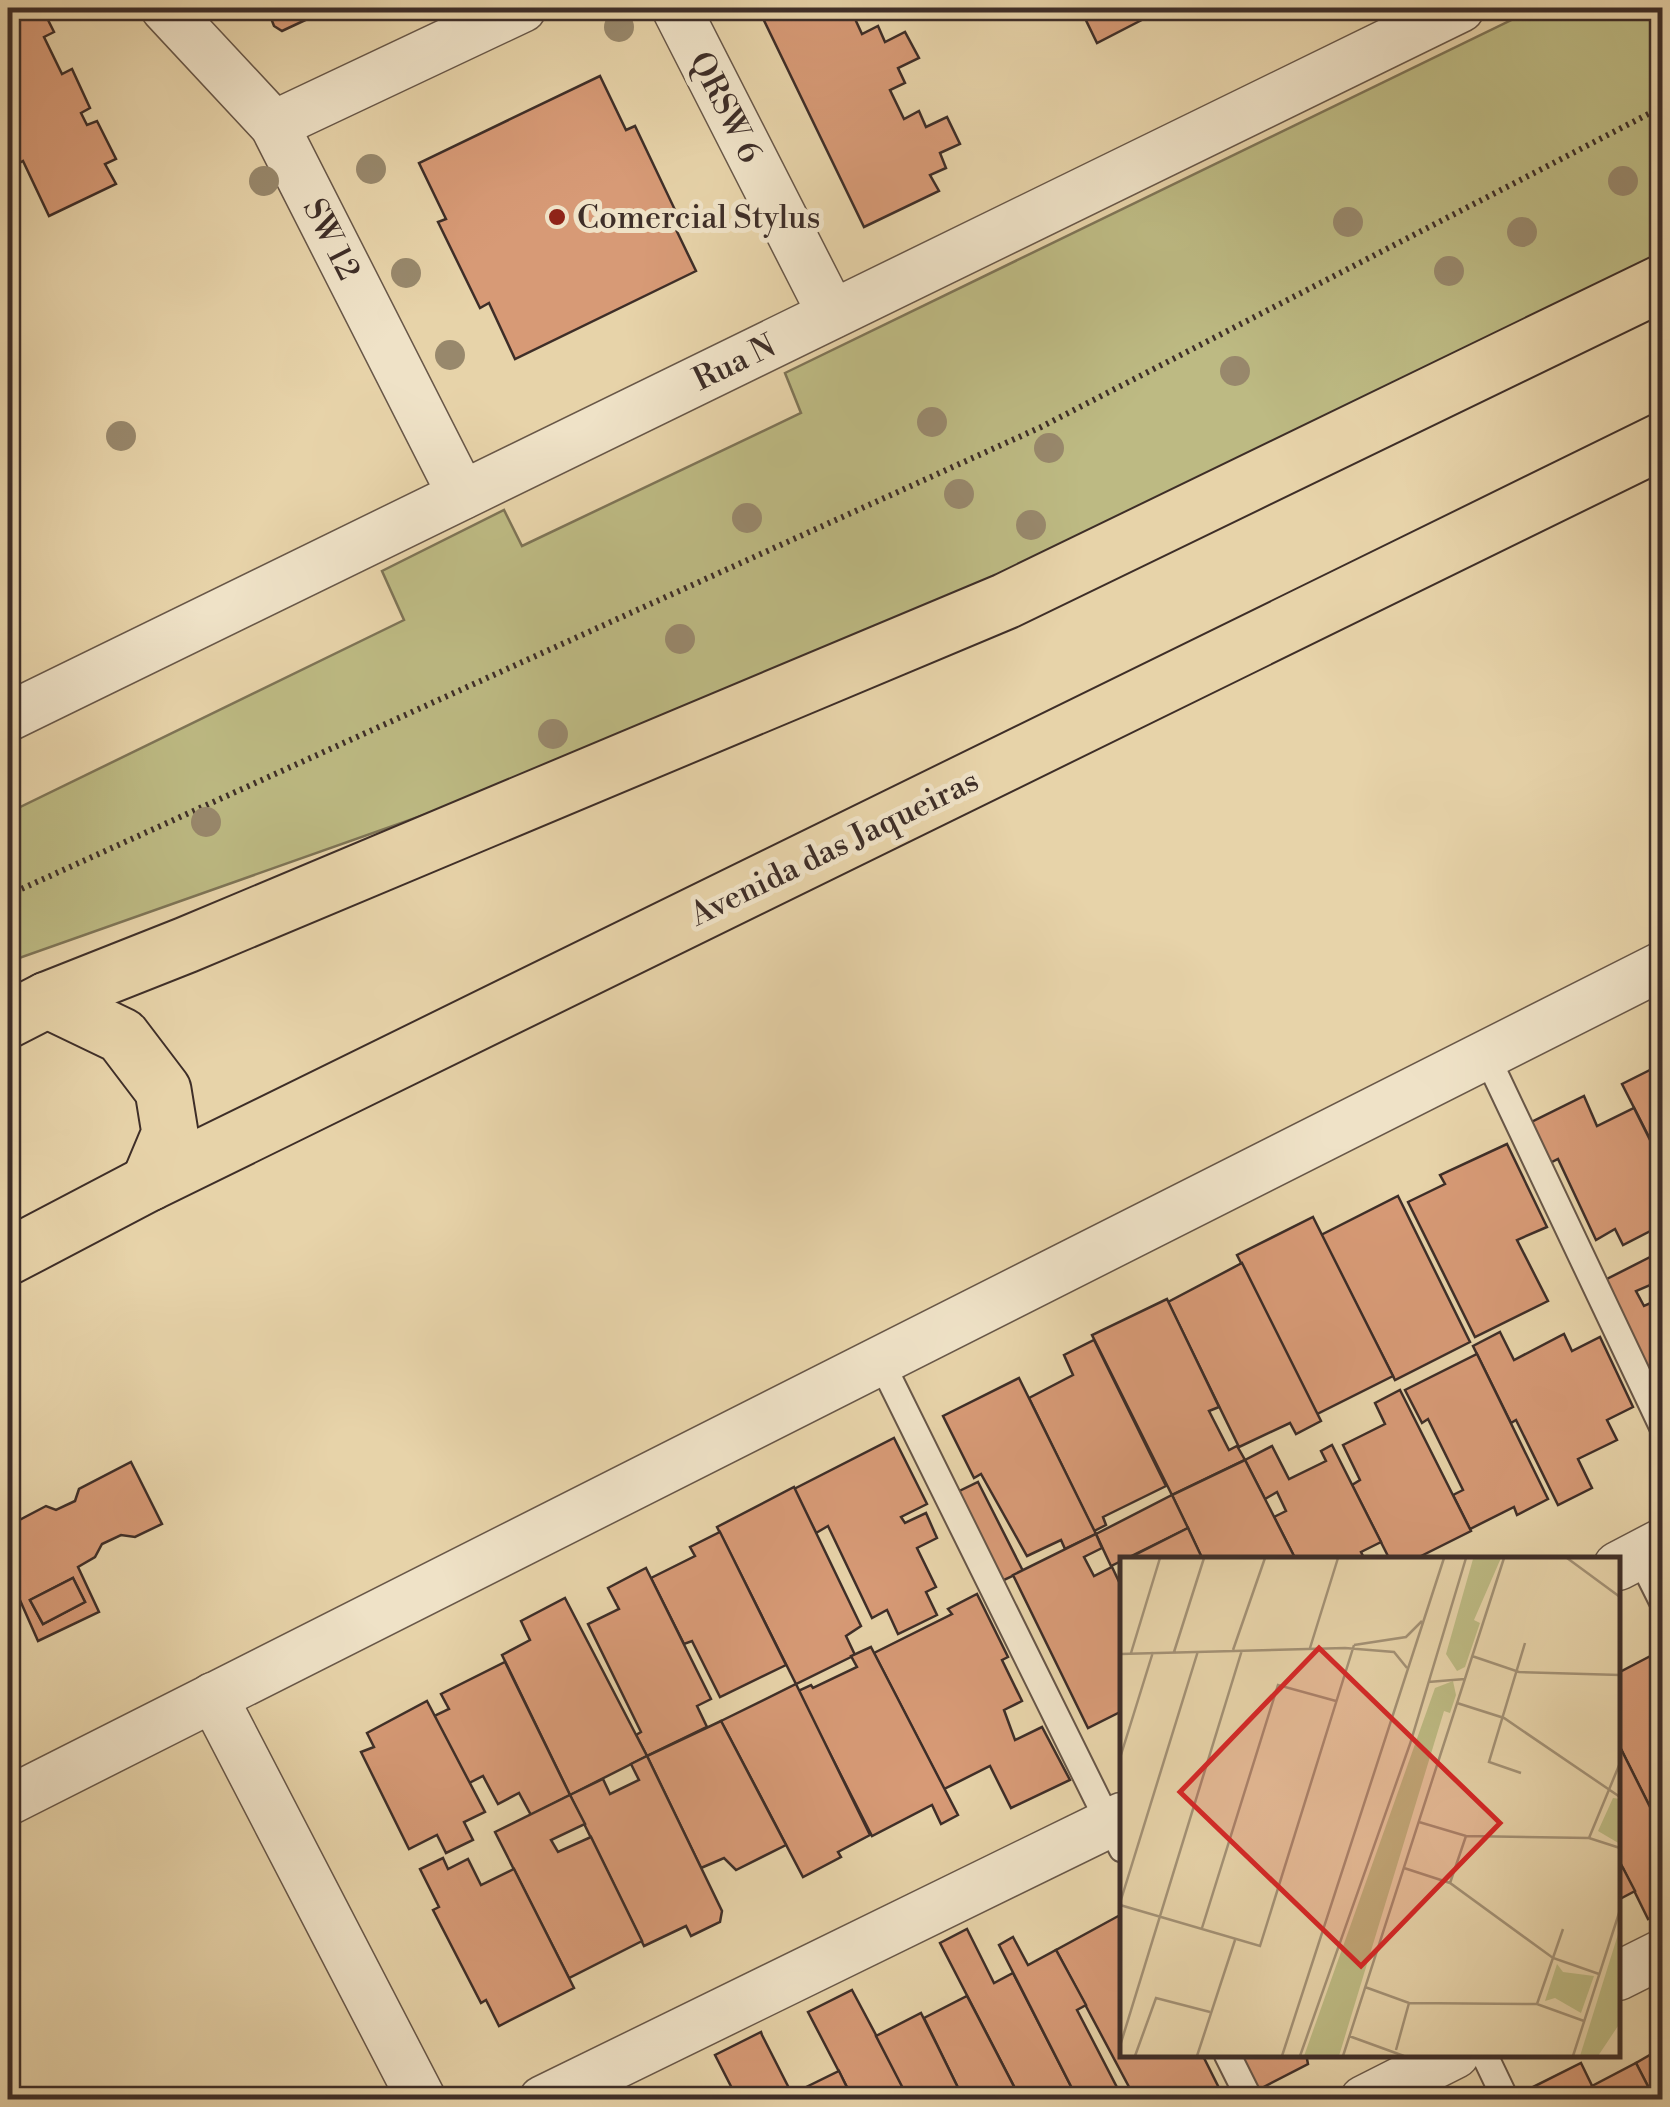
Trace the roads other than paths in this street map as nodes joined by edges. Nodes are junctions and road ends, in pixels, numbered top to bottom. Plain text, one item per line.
1 (165, 8) edge
2 (522, 8) edge
3 (676, 8) edge
4 (1460, 8) edge
5 (274, 125) junction
6 (1662, 283) edge
7 (832, 314) junction
8 (1662, 441) edge
9 (462, 496) junction
10 (8, 717) edge
11 (1662, 966) edge
12 (27, 1010) edge
13 (1486, 1055) junction
14 (149, 1183) junction
15 (8, 1256) edge
16 (880, 1360) junction
17 (1662, 1426) edge
18 (1640, 1554) edge
19 (1662, 1601) edge
20 (213, 1697) junction
21 (8, 1801) edge
22 (1118, 1830) edge
23 (1662, 1954) edge
24 (1620, 1975) edge
25 (1228, 2057) edge
26 (1450, 2057) edge
27 (1485, 2057) edge
28 (422, 2100) edge
29 (542, 2100) edge
30 (1250, 2100) edge
31 (1364, 2100) edge
32 (1506, 2100) edge

1 - 5 street, SW 12
2 - 5 street
3 - 7 street, QRSW 6
4 - 7 street, Rua N
5 - 9 street, SW 12
6 - 12 main road
7 - 9 street, Rua N
8 - 14 main road, Avenida das Jaqueiras
9 - 10 street, Rua N
11 - 13 street
12 - 14 main road
13 - 16 street
13 - 17 lane
14 - 15 main road, Avenida das Jaqueiras
16 - 20 street
16 - 22 lane
18 - 19 lane
20 - 21 street
20 - 28 street
22 - 29 street
23 - 24 street
25 - 30 lane
26 - 31 street
27 - 32 lane

